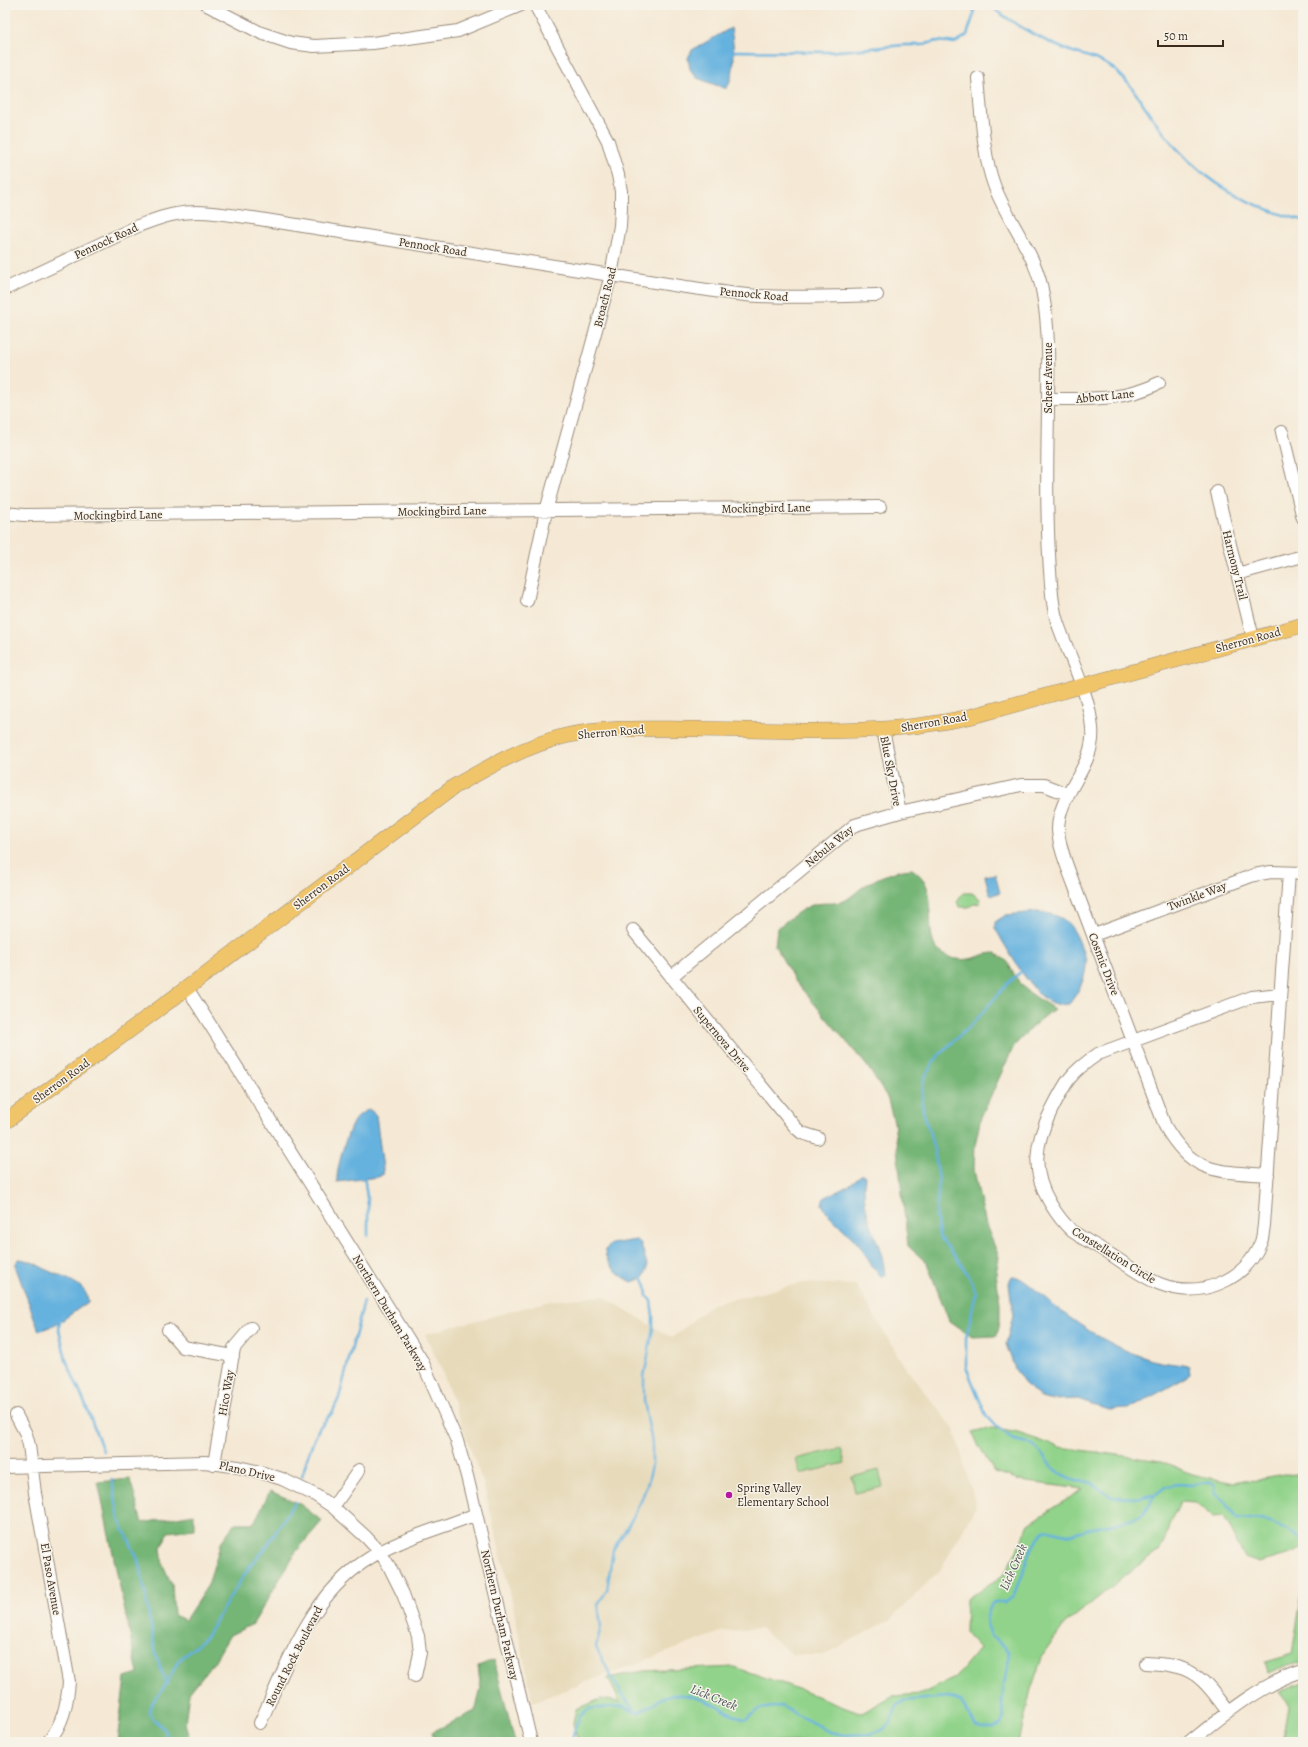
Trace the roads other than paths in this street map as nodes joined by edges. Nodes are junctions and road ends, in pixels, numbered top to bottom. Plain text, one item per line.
1 (207, 5) edge
2 (521, 5) edge
3 (535, 5) edge
4 (978, 78) dead end
5 (611, 275) junction
6 (5, 289) edge
7 (877, 295) dead end
8 (1159, 383) dead end
9 (1048, 400) junction
10 (1282, 432) dead end
11 (1217, 492) dead end
12 (880, 507) dead end
13 (546, 511) junction
14 (5, 513) edge
15 (1303, 518) edge
16 (1303, 556) edge
17 (1237, 574) junction
18 (527, 601) dead end
19 (1303, 625) edge
20 (1253, 638) junction
21 (1081, 686) junction
22 (883, 730) junction
23 (1067, 794) junction
24 (900, 812) junction
25 (1289, 872) junction
26 (1303, 874) edge
27 (633, 930) dead end
28 (1094, 936) junction
29 (671, 977) junction
30 (187, 988) junction
31 (1280, 994) junction
32 (1133, 1041) junction
33 (5, 1122) edge
34 (818, 1138) dead end
35 (1268, 1175) junction
36 (251, 1328) dead end
37 (168, 1330) dead end
38 (233, 1356) junction
39 (16, 1415) dead end
40 (214, 1464) junction
41 (5, 1466) edge
42 (32, 1466) junction
43 (359, 1470) dead end
44 (333, 1507) junction
45 (476, 1514) junction
46 (380, 1552) junction
47 (1146, 1662) dead end
48 (1303, 1671) edge
49 (415, 1676) dead end
50 (1228, 1712) junction
51 (260, 1723) dead end
52 (48, 1742) edge
53 (531, 1742) edge
54 (1190, 1742) edge

1 - 2 street
3 - 5 street, Broach Road
4 - 9 street, Scheer Avenue
5 - 6 street, Pennock Road
5 - 7 street, Pennock Road
5 - 13 street, Broach Road
8 - 9 street, Abbott Lane
9 - 21 street, Scheer Avenue
10 - 15 street
11 - 17 street, Harmony Trail
12 - 13 street, Mockingbird Lane
13 - 14 street, Mockingbird Lane
13 - 18 street, Broach Road
16 - 17 street
17 - 20 street, Harmony Trail
19 - 20 main road, Sherron Road
20 - 21 main road, Sherron Road
21 - 22 main road, Sherron Road
21 - 23 street, Cosmic Drive
22 - 24 street, Blue Sky Drive
22 - 30 main road, Sherron Road
23 - 24 street, Nebula Way
23 - 28 street, Cosmic Drive
24 - 29 street, Nebula Way
25 - 26 street, Twinkle Way
25 - 28 street, Twinkle Way
25 - 31 street, Constellation Circle
27 - 29 street, Supernova Drive
28 - 32 street, Cosmic Drive
29 - 34 street, Supernova Drive
30 - 33 main road, Sherron Road
30 - 45 street, Northern Durham Parkway
31 - 32 street, Constellation Circle
31 - 35 street, Constellation Circle
32 - 35 street, Cosmic Drive
32 - 35 street, Constellation Circle
36 - 38 street, Hico Way
37 - 38 street
38 - 40 street, Hico Way
39 - 42 street, El Paso Avenue
40 - 42 street, Plano Drive
40 - 44 street, Plano Drive
41 - 42 street, Plano Drive
42 - 52 street, El Paso Avenue
43 - 44 street
44 - 46 street, Plano Drive
45 - 46 street, Round Rock Boulevard
45 - 53 street, Northern Durham Parkway
46 - 49 street, Plano Drive
46 - 51 street, Round Rock Boulevard
47 - 50 street
48 - 50 street
50 - 54 street

